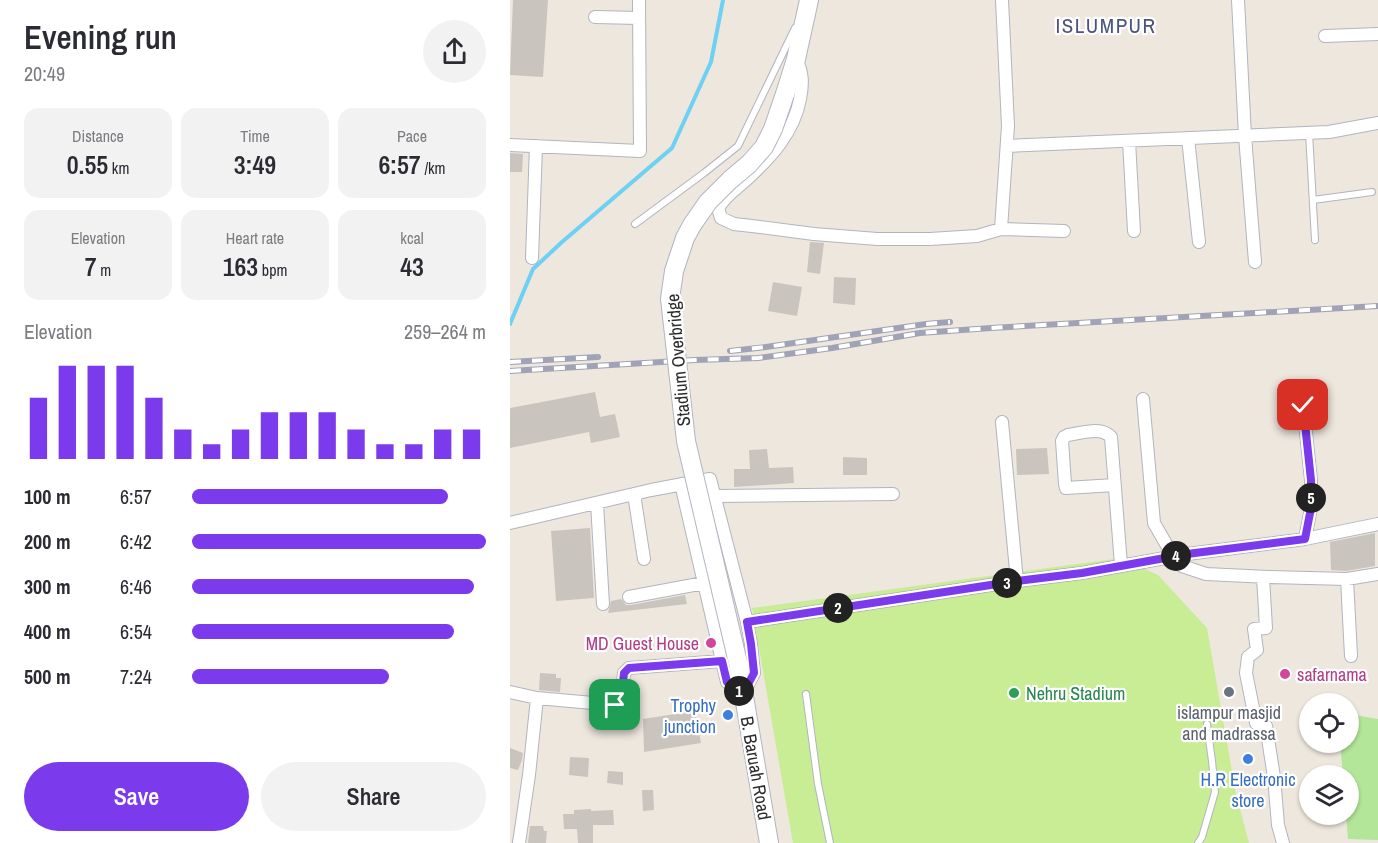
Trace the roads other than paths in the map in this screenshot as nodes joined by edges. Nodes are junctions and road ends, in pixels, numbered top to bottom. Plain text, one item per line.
1 (639, 0) edge
2 (808, 0) edge
3 (1002, 0) edge
4 (1238, 0) edge
5 (595, 17) dead end
6 (639, 18) junction
7 (1378, 34) edge
8 (1325, 36) dead end
9 (796, 59) junction
10 (1378, 123) edge
11 (1309, 133) junction
12 (1245, 136) junction
13 (1188, 138) junction
14 (1129, 141) junction
15 (510, 144) edge
16 (536, 146) junction
17 (1006, 146) junction
18 (1372, 192) dead end
19 (1313, 200) junction
20 (635, 224) dead end
21 (1001, 230) junction
22 (1064, 231) dead end
23 (1134, 231) dead end
24 (1315, 240) dead end
25 (1199, 242) dead end
26 (532, 258) dead end
27 (1255, 262) dead end
28 (1143, 399) dead end
29 (1303, 405) dead end
30 (1002, 422) dead end
31 (681, 484) junction
32 (1115, 485) junction
33 (634, 494) junction
34 (893, 494) dead end
35 (716, 496) junction
36 (597, 503) junction
37 (510, 523) edge
38 (1378, 525) edge
39 (1305, 539) junction
40 (1173, 556) junction
41 (644, 559) dead end
42 (1121, 565) junction
43 (1378, 574) edge
44 (1263, 577) junction
45 (1347, 579) junction
46 (1017, 581) junction
47 (704, 583) junction
48 (629, 597) dead end
49 (603, 604) dead end
50 (747, 622) junction
51 (1351, 656) dead end
52 (730, 664) junction
53 (510, 692) edge
54 (743, 694) junction
55 (806, 694) dead end
56 (537, 698) junction
57 (1207, 723) dead end
58 (519, 843) edge
59 (769, 843) edge
60 (830, 843) edge
61 (1198, 843) edge
62 (1283, 843) edge

1 - 6 street
2 - 9 main road
2 - 20 lane
3 - 17 street
4 - 12 street
5 - 6 street
6 - 16 street
7 - 8 street
9 - 21 street
9 - 52 main road, Stadium Overbridge, bridge
10 - 11 street
11 - 12 street
11 - 19 lane
12 - 13 street
12 - 27 street
13 - 14 street
13 - 25 street
14 - 17 street
14 - 23 street
15 - 16 street
16 - 26 street
17 - 21 street
18 - 19 lane
19 - 24 lane
21 - 22 street
28 - 40 street
29 - 39 street
30 - 46 street
31 - 33 street
31 - 35 street
31 - 47 street
32 - 32 street
32 - 42 street
33 - 36 street
33 - 41 street
34 - 35 street
35 - 50 street
36 - 37 street
36 - 49 street
38 - 39 street
39 - 40 street
40 - 42 street
40 - 44 street
42 - 46 street
43 - 45 street
44 - 45 street
44 - 62 street
45 - 51 street
46 - 50 street
47 - 48 street
47 - 52 street
50 - 54 street
52 - 54 main road, Stadium Overbridge
52 - 56 street
53 - 56 street
54 - 59 main road, B. Baruah Road
55 - 60 lane
56 - 58 street
57 - 61 lane

